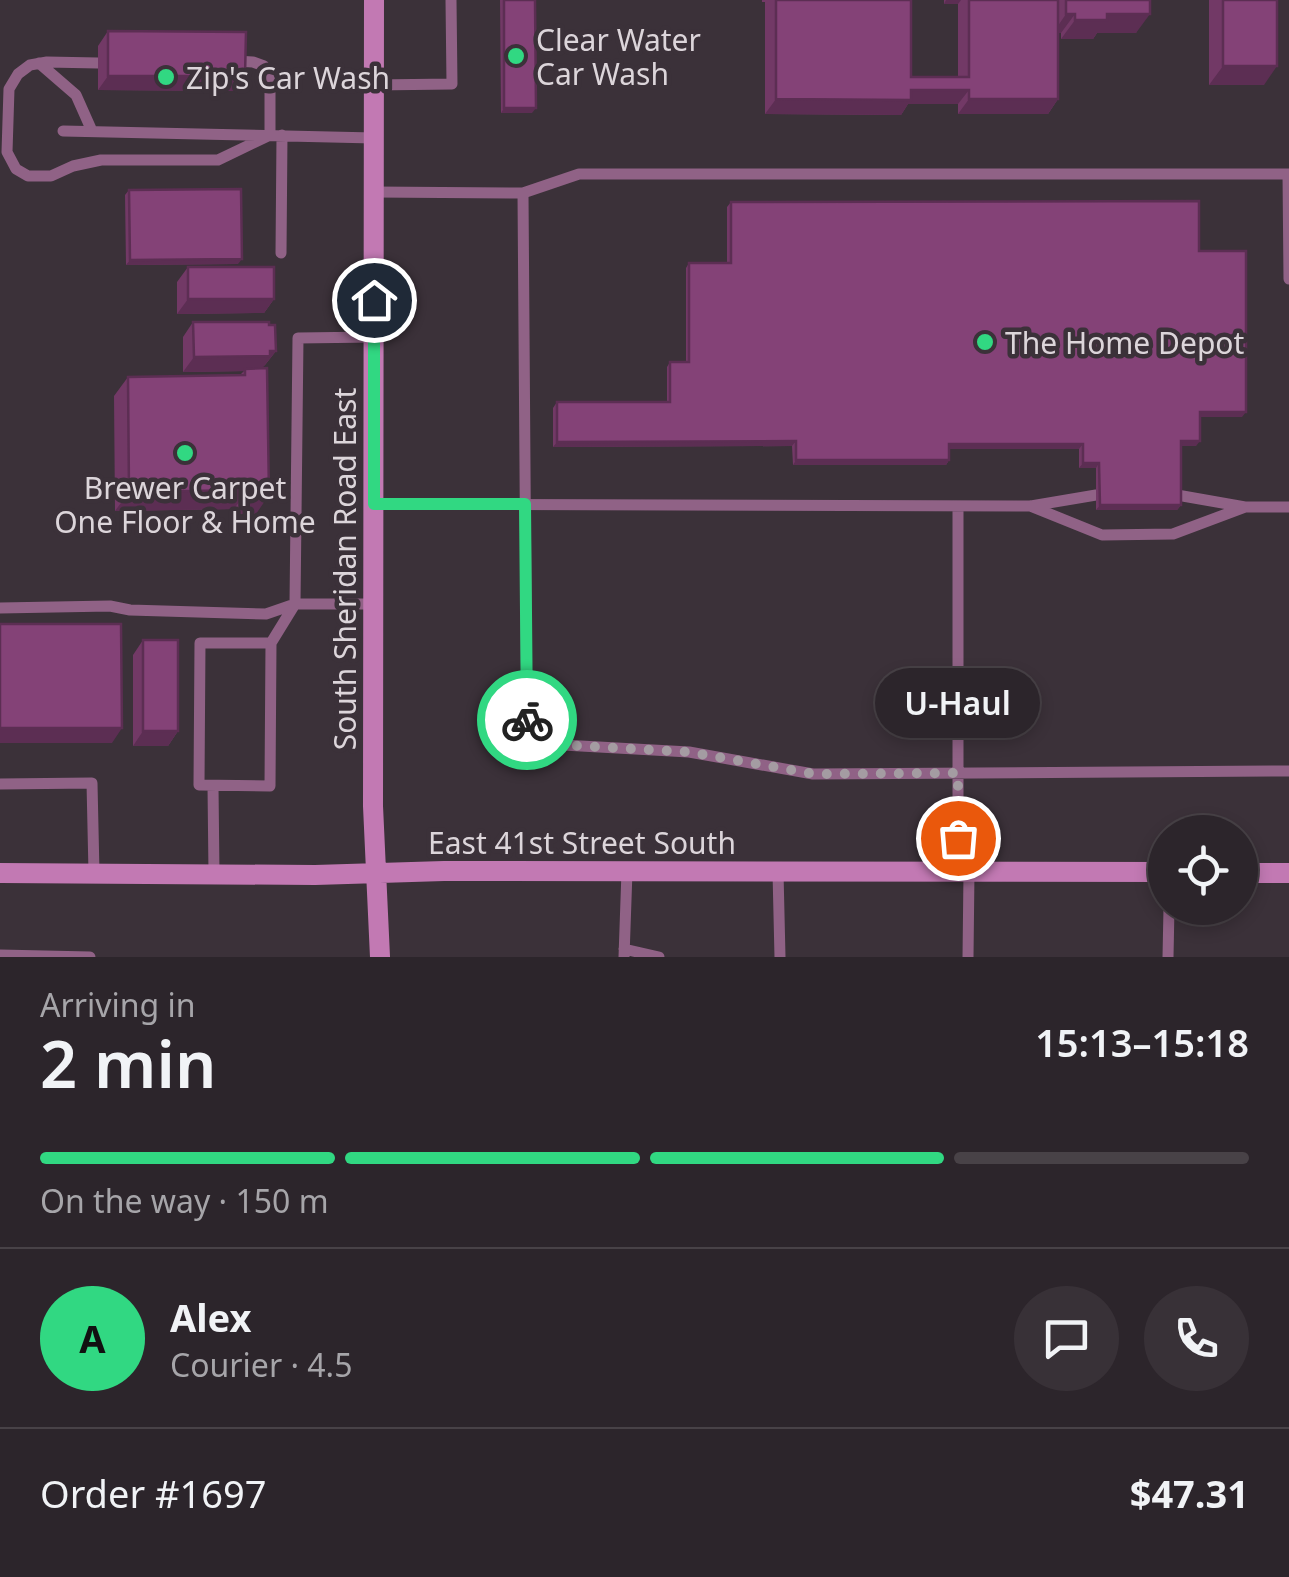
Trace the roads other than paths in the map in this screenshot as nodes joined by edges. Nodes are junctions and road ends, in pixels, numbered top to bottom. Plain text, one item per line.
1 (374, 0) edge
2 (451, 0) edge
3 (235, 61) edge
4 (98, 63) dead end
5 (39, 64) junction
6 (374, 85) junction
7 (63, 130) dead end
8 (92, 131) junction
9 (276, 136) junction
10 (374, 138) junction
11 (374, 192) junction
12 (522, 193) junction
13 (281, 253) dead end
14 (1289, 279) edge
15 (374, 337) junction
16 (1177, 495) edge
17 (1096, 496) edge
18 (374, 504) junction
19 (525, 504) junction
20 (958, 506) junction
21 (1030, 506) junction
22 (1245, 506) junction
23 (1289, 506) edge
24 (295, 604) junction
25 (374, 604) junction
26 (0, 608) edge
27 (271, 643) junction
28 (1289, 771) edge
29 (958, 773) junction
30 (0, 784) edge
31 (213, 786) junction
32 (627, 871) junction
33 (964, 871) junction
34 (778, 872) junction
35 (1148, 872) edge
36 (0, 873) edge
37 (94, 873) junction
38 (377, 873) junction
39 (1258, 873) edge
40 (1289, 873) edge
41 (214, 874) junction
42 (1169, 925) edge
43 (624, 953) edge
44 (0, 955) edge
45 (90, 957) edge
46 (380, 957) edge
47 (659, 957) edge
48 (780, 957) edge
49 (968, 957) edge
50 (1168, 957) edge

1 - 6 main road, South Sheridan Road East
2 - 6 lane
3 - 9 lane
4 - 5 lane
5 - 8 lane
5 - 9 lane
6 - 10 main road, South Sheridan Road East
7 - 8 lane
8 - 9 lane
9 - 10 lane
9 - 13 lane
10 - 11 main road, South Sheridan Road East
11 - 12 lane
11 - 15 main road, South Sheridan Road East
12 - 14 lane
12 - 19 lane
15 - 18 main road, South Sheridan Road East
15 - 24 lane
16 - 22 lane
17 - 21 lane
18 - 19 lane
18 - 25 main road, South Sheridan Road East
19 - 20 lane
19 - 29 lane
20 - 21 lane
20 - 29 lane
21 - 22 lane
22 - 23 lane
24 - 25 lane
24 - 26 lane
24 - 27 lane
25 - 38 main road, South Sheridan Road East
27 - 31 lane
27 - 31 lane
28 - 29 lane
29 - 33 lane
30 - 37 lane
31 - 41 lane
32 - 34 main road, East 41st Street South
32 - 38 main road, East 41st Street South
32 - 43 lane
33 - 34 main road, East 41st Street South
33 - 35 main road, East 41st Street South
33 - 49 lane
34 - 48 lane
36 - 37 main road, East 41st Street South
37 - 41 main road, East 41st Street South
38 - 41 main road, East 41st Street South
38 - 46 main road, South Sheridan Road East
39 - 40 main road
42 - 50 lane
43 - 47 lane
44 - 45 lane

